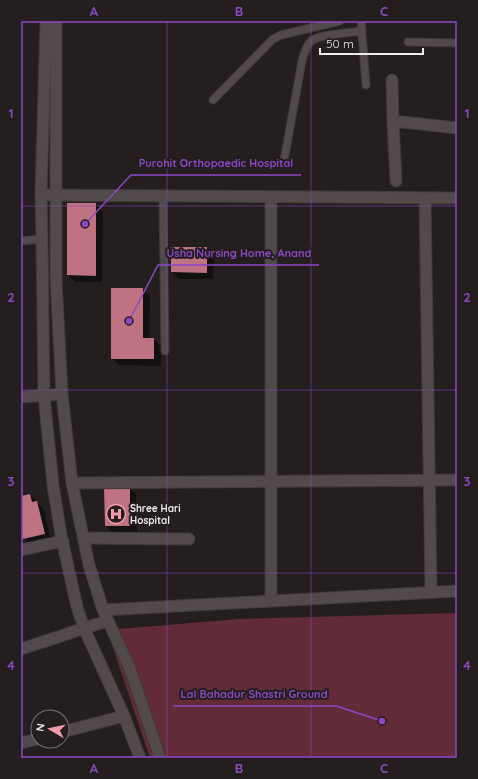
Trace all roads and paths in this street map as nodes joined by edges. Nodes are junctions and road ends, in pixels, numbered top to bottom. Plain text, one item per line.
1 (46, 21) edge
2 (56, 21) edge
3 (340, 21) edge
4 (361, 21) edge
5 (362, 31) junction
6 (408, 42) dead end
7 (457, 43) edge
8 (392, 80) dead end
9 (366, 85) dead end
10 (213, 100) dead end
11 (393, 121) junction
12 (457, 128) edge
13 (284, 161) dead end
14 (396, 181) dead end
15 (41, 195) junction
16 (56, 195) junction
17 (163, 196) junction
18 (271, 197) junction
19 (425, 198) junction
20 (457, 198) edge
21 (42, 239) junction
22 (21, 241) edge
23 (165, 351) dead end
24 (62, 394) junction
25 (44, 396) junction
26 (21, 397) edge
27 (429, 480) junction
28 (457, 480) edge
29 (270, 482) junction
30 (72, 483) junction
31 (83, 538) junction
32 (189, 539) dead end
33 (63, 540) junction
34 (21, 550) edge
35 (457, 591) edge
36 (431, 592) junction
37 (271, 600) junction
38 (103, 610) junction
39 (108, 621) junction
40 (84, 628) junction
41 (21, 649) edge
42 (124, 716) junction
43 (70, 730) edge
44 (140, 758) edge
45 (160, 758) edge

1 - 15 street
2 - 16 street
3 - 10 lane
4 - 5 lane
5 - 9 lane
5 - 13 lane
6 - 7 lane
8 - 11 street
11 - 12 street
11 - 14 street
15 - 16 street
15 - 21 street
16 - 17 street
16 - 24 street
17 - 18 street
17 - 23 lane
18 - 19 street
18 - 29 street
19 - 20 street
19 - 27 street
21 - 22 lane
21 - 25 street
24 - 25 street
24 - 30 street
25 - 26 street
25 - 33 street
27 - 28 street
27 - 29 street
27 - 36 street
29 - 30 street
29 - 37 street
30 - 31 street
31 - 32 street
31 - 38 street
33 - 34 street
33 - 40 street
35 - 36 street
36 - 37 street
37 - 38 street
38 - 39 street
39 - 40 street
39 - 45 street
40 - 41 street
40 - 42 street
42 - 43 street
42 - 44 street

